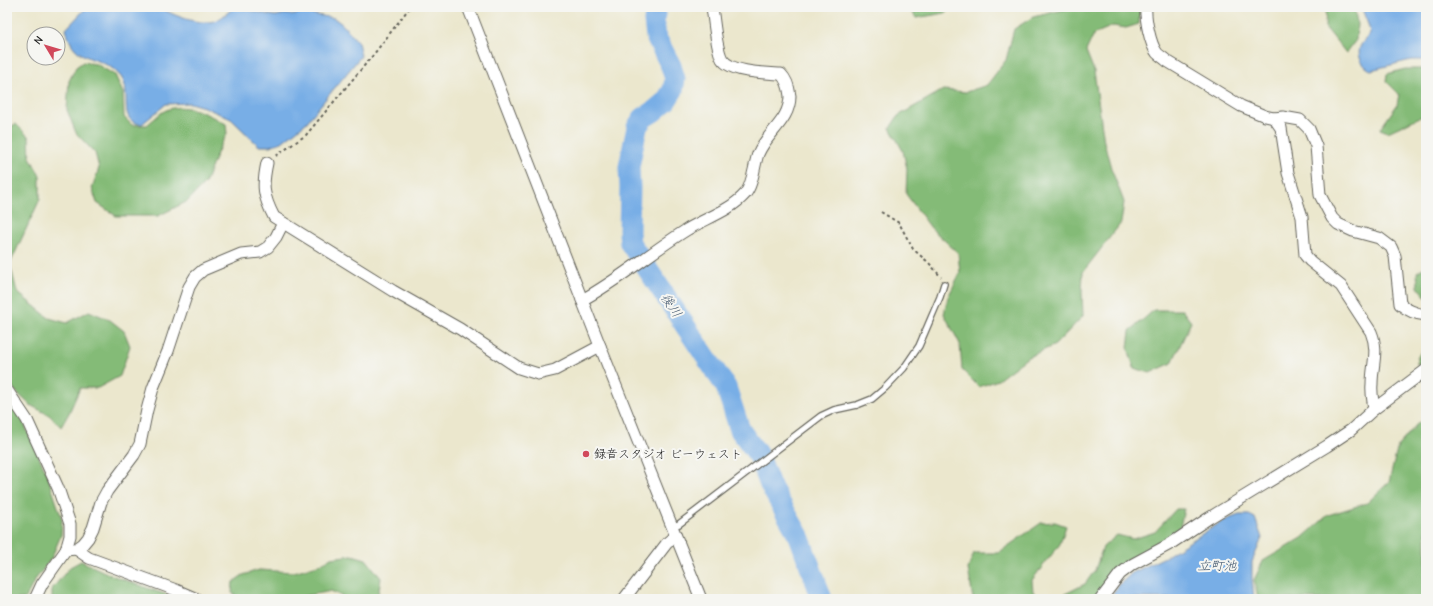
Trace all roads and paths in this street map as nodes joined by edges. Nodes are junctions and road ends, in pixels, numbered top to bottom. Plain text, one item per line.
1 (410, 7) edge
2 (468, 7) edge
3 (712, 7) edge
4 (1146, 7) edge
5 (1274, 118) junction
6 (267, 163) joint
7 (881, 212) dead end
8 (284, 223) junction
9 (944, 284) joint
10 (582, 300) junction
11 (1426, 315) edge
12 (600, 346) junction
13 (1426, 370) edge
14 (7, 390) edge
15 (1374, 409) junction
16 (673, 531) junction
17 (71, 550) junction
18 (35, 599) edge
19 (196, 599) edge
20 (624, 599) edge
21 (700, 599) edge
22 (1101, 599) edge

1 - 6 path
2 - 10 street
3 - 10 street
4 - 5 street
5 - 11 street
5 - 15 street
6 - 8 street
7 - 9 path
8 - 12 street
8 - 17 street
9 - 16 lane
10 - 12 street
12 - 16 street
13 - 15 street
14 - 17 street
15 - 22 street
16 - 20 street
16 - 21 street
17 - 18 street
17 - 19 street

